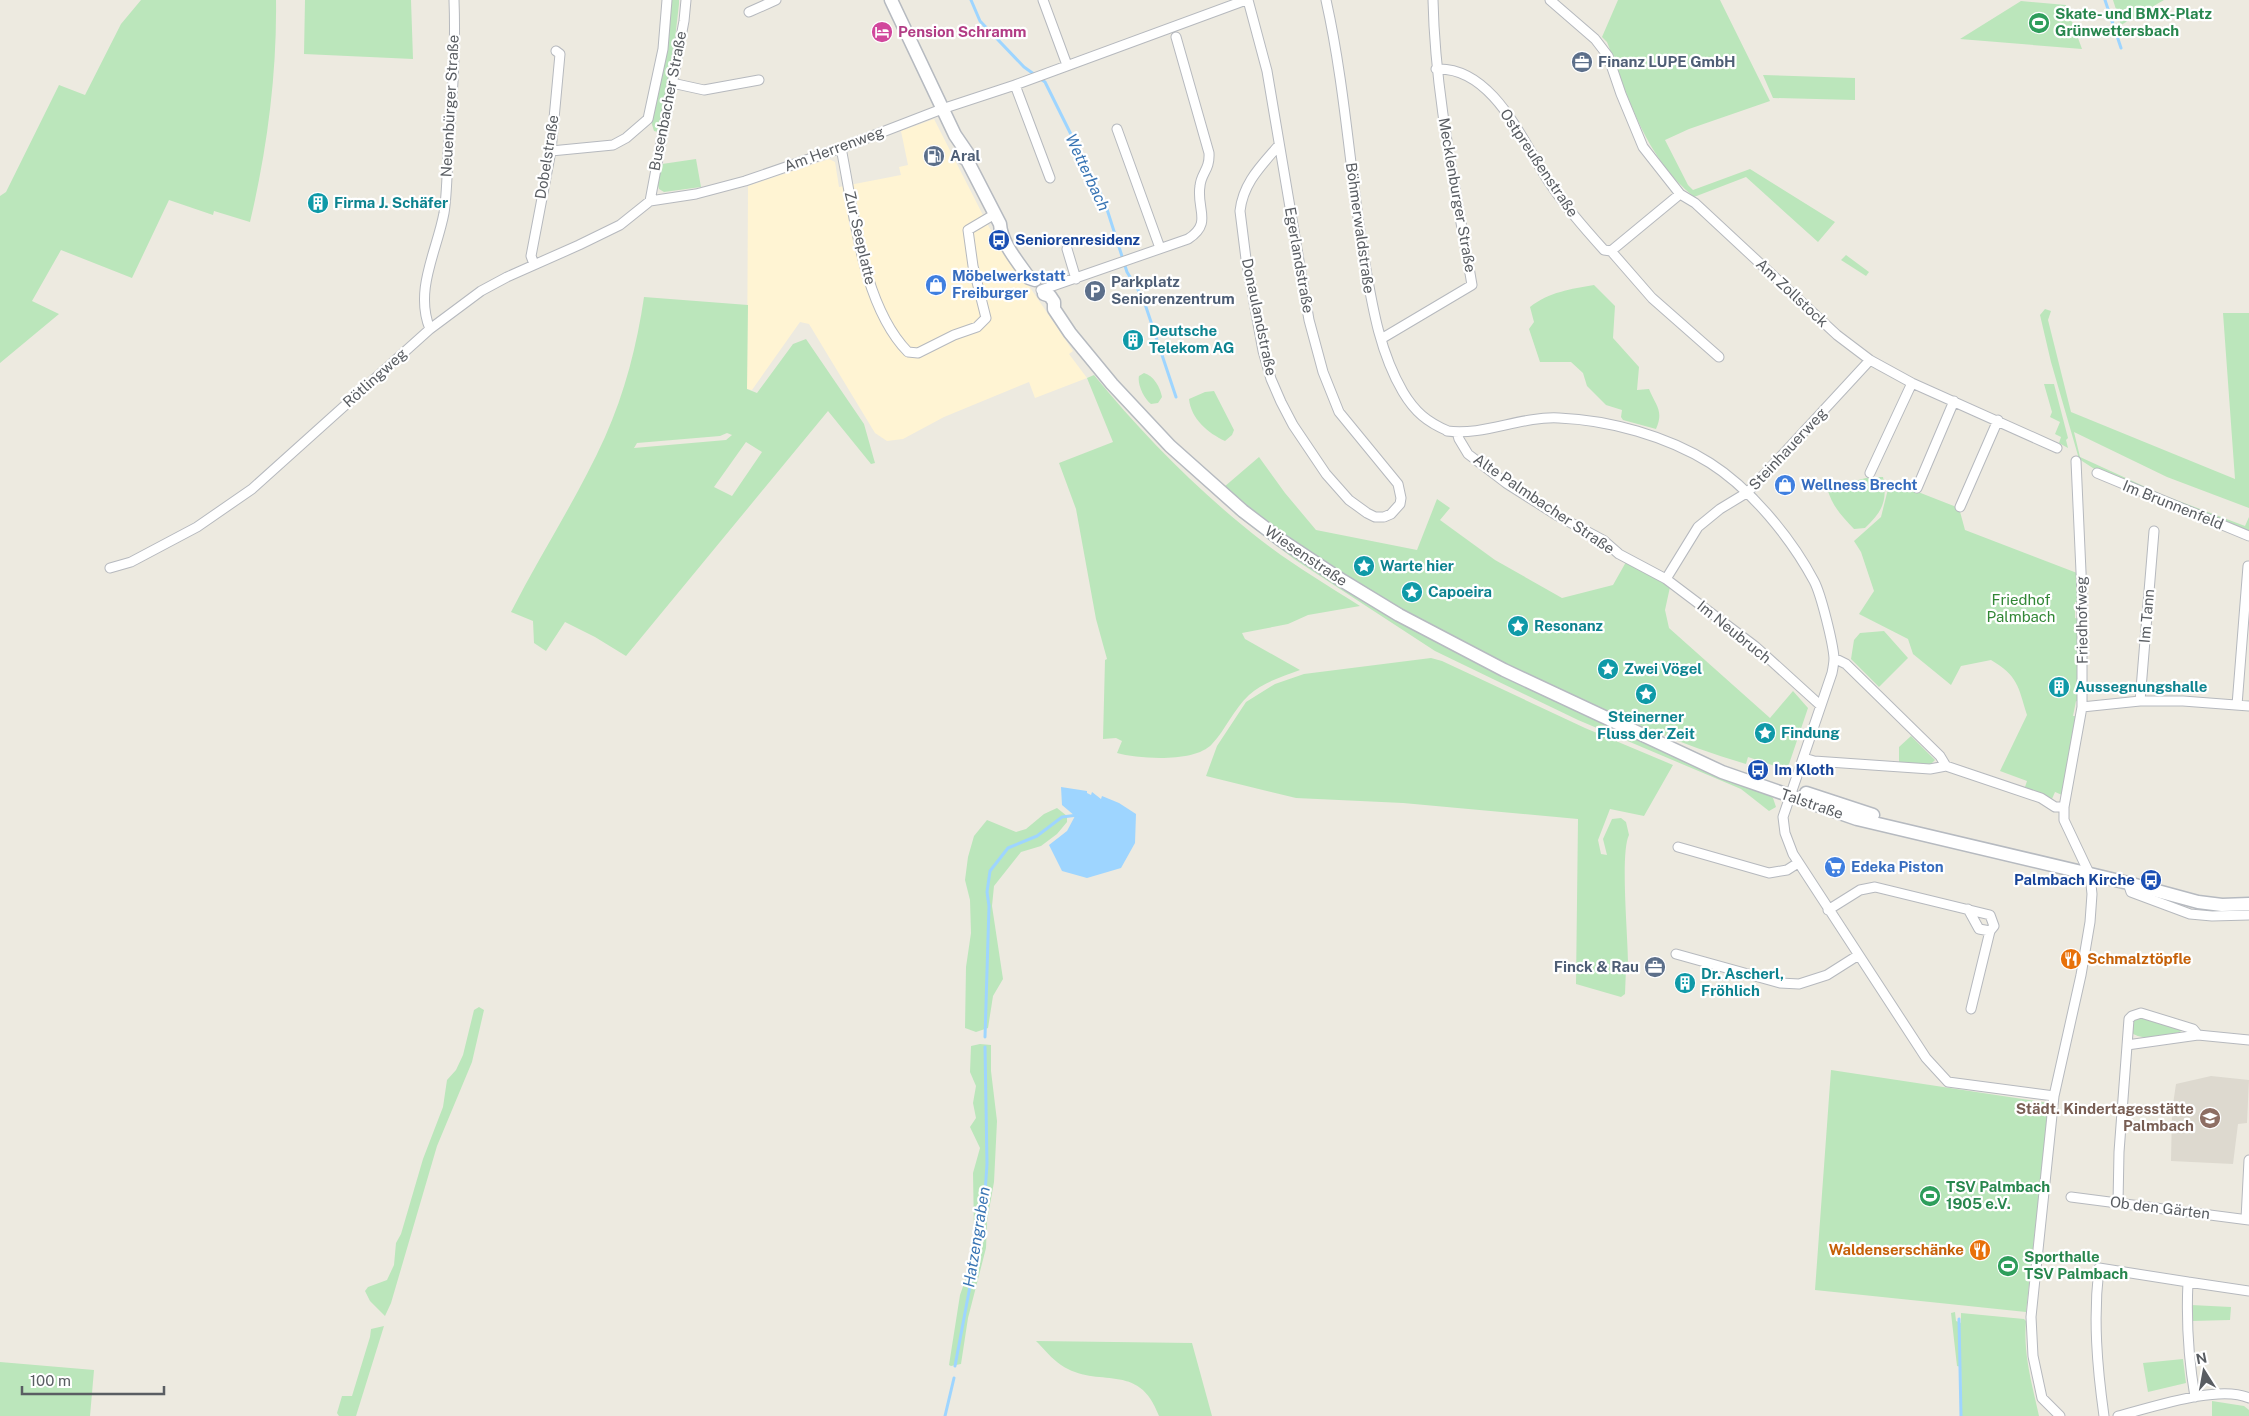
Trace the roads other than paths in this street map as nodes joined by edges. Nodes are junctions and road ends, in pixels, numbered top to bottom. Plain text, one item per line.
1 (454, 0) edge
2 (667, 0) edge
3 (686, 0) edge
4 (776, 0) edge
5 (891, 0) edge
6 (1043, 0) edge
7 (1247, 0) edge
8 (1326, 0) edge
9 (1432, 0) edge
10 (1550, 0) edge
11 (749, 12) dead end
12 (1176, 37) dead end
13 (556, 51) dead end
14 (1067, 66) junction
15 (1436, 69) junction
16 (759, 80) dead end
17 (672, 83) junction
18 (1015, 85) junction
19 (942, 109) junction
20 (1117, 129) dead end
21 (1279, 145) junction
22 (841, 148) junction
23 (551, 151) junction
24 (1050, 178) dead end
25 (1680, 194) junction
26 (650, 201) junction
27 (997, 219) junction
28 (1160, 248) junction
29 (1067, 249) dead end
30 (1611, 251) junction
31 (534, 264) junction
32 (1076, 279) junction
33 (1040, 288) junction
34 (430, 329) junction
35 (1381, 339) junction
36 (1719, 357) dead end
37 (1870, 360) junction
38 (1912, 383) junction
39 (1954, 401) junction
40 (1998, 420) junction
41 (1457, 432) junction
42 (2057, 448) dead end
43 (2076, 461) dead end
44 (2097, 473) dead end
45 (1870, 474) dead end
46 (1917, 488) dead end
47 (1748, 492) junction
48 (1401, 498) joint
49 (1960, 506) dead end
50 (2154, 531) dead end
51 (2249, 536) edge
52 (1642, 566) joint
53 (2248, 566) edge
54 (110, 568) dead end
55 (1666, 579) junction
56 (1834, 658) junction
57 (2140, 700) junction
58 (2237, 705) junction
59 (1820, 706) junction
60 (2249, 706) edge
61 (2082, 707) junction
62 (1619, 722) joint
63 (1804, 758) junction
64 (1946, 766) junction
65 (1791, 792) junction
66 (2064, 807) junction
67 (1678, 846) dead end
68 (1798, 863) junction
69 (2090, 875) junction
70 (2128, 883) junction
71 (2249, 904) edge
72 (1968, 909) junction
73 (1828, 910) junction
74 (2249, 915) edge
75 (1990, 931) junction
76 (1676, 954) dead end
77 (1857, 956) junction
78 (1971, 1009) dead end
79 (2198, 1035) junction
80 (2249, 1040) edge
81 (2127, 1045) junction
82 (2054, 1096) junction
83 (2249, 1160) edge
84 (2071, 1197) dead end
85 (2118, 1203) junction
86 (2248, 1220) edge
87 (2188, 1282) junction
88 (2245, 1290) edge
89 (2195, 1396) junction
90 (2249, 1398) edge
91 (2060, 1416) edge
92 (2104, 1416) edge
93 (2118, 1416) edge

1 - 34 street, Neuenbürger Straße
2 - 23 street
3 - 17 street, Busenbacher Straße
4 - 11 street
5 - 19 main road, Wiesenstraße
6 - 14 street
7 - 14 street, Am Herrenweg
7 - 21 street, Egerlandstraße
8 - 35 street, Böhmerwaldstraße
9 - 15 street, Mecklenburger Straße
10 - 25 street, Am Zollstock
12 - 28 street
13 - 23 street, Dobelstraße
14 - 18 street, Am Herrenweg
15 - 30 street, Ostpreußenstraße
15 - 35 street, Mecklenburger Straße
16 - 17 street
17 - 26 street, Busenbacher Straße
18 - 19 street, Am Herrenweg
18 - 24 street
19 - 22 street, Am Herrenweg
19 - 27 main road, Wiesenstraße
20 - 28 street
21 - 48 street, Egerlandstraße
21 - 48 street, Donaulandstraße
22 - 26 street, Am Herrenweg
22 - 27 street, Zur Seeplatte
23 - 31 street, Dobelstraße
25 - 30 street
25 - 37 street, Am Zollstock
26 - 31 street, Rötlingweg
27 - 33 main road, Wiesenstraße
28 - 32 street
29 - 32 street
30 - 36 street, Ostpreußenstraße
31 - 34 street, Rötlingweg
32 - 33 street
33 - 62 main road, Wiesenstraße
34 - 54 street, Rötlingweg
35 - 41 street, Böhmerwaldstraße
37 - 38 street, Am Zollstock
37 - 47 street, Steinhauerweg
38 - 39 street, Am Zollstock
38 - 45 street
39 - 40 street, Am Zollstock
39 - 46 street
40 - 42 street, Am Zollstock
40 - 49 street
41 - 47 street
41 - 52 street, Alte Palmbacher Straße
43 - 61 street, Friedhofweg
44 - 51 street, Im Brunnenfeld
47 - 55 street, Steinhauerweg
47 - 56 street
50 - 57 street, Im Tann
52 - 55 street, Im Neubruch
53 - 58 street
55 - 59 street, Im Neubruch
56 - 59 street
56 - 64 street
57 - 58 street
57 - 61 street
58 - 60 street
59 - 63 street
61 - 66 street, Friedhofweg
62 - 65 main road, Talstraße
63 - 64 street
63 - 65 street
64 - 66 street
65 - 68 street
65 - 69 main road, Talstraße
66 - 69 street
67 - 68 street
68 - 73 street
69 - 70 main road, Talstraße
69 - 82 street
70 - 71 main road, Talstraße
70 - 74 street, Talstraße
72 - 73 street
72 - 75 street
72 - 75 street
73 - 77 street
75 - 78 street
76 - 77 street
77 - 82 street
79 - 80 street
79 - 81 street
79 - 81 street
81 - 85 street
82 - 91 street
83 - 86 street
84 - 85 street, Ob den Gärten
85 - 86 street, Ob den Gärten
87 - 88 street
87 - 89 street
87 - 92 street
89 - 90 street
89 - 93 street

